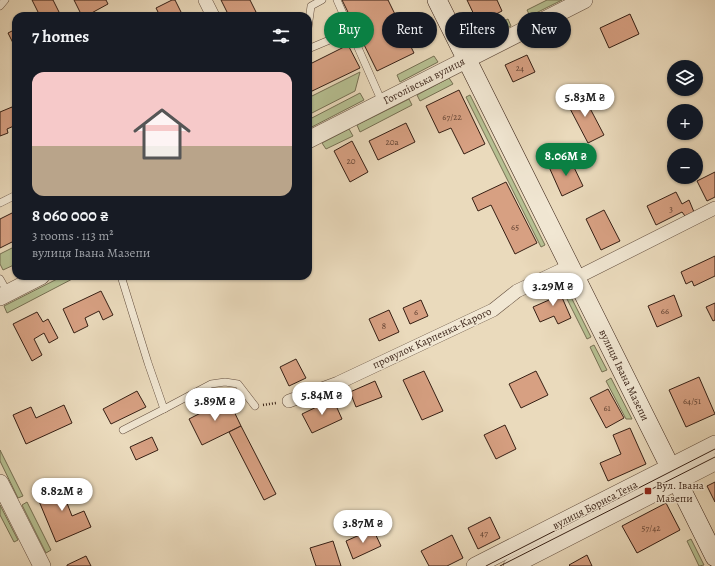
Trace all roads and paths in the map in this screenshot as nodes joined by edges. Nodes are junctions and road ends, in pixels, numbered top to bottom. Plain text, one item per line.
1 (5, 0) edge
2 (206, 0) edge
3 (322, 0) edge
4 (338, 0) edge
5 (437, 0) edge
6 (584, 0) edge
7 (0, 6) edge
8 (211, 12) edge
9 (310, 12) edge
10 (343, 12) edge
11 (324, 42) edge
12 (312, 47) edge
13 (358, 48) edge
14 (467, 59) junction
15 (382, 102) junction
16 (312, 138) edge
17 (12, 197) edge
18 (0, 203) edge
19 (715, 208) edge
20 (573, 272) junction
21 (29, 280) edge
22 (122, 280) edge
23 (3, 289) edge
24 (289, 401) joint
25 (255, 406) joint
26 (164, 409) junction
27 (123, 430) dead end
28 (715, 444) edge
29 (715, 462) edge
30 (673, 474) junction
31 (0, 482) edge
32 (715, 557) edge
33 (42, 566) edge
34 (475, 566) edge
35 (512, 566) edge

1 - 7 lane
2 - 8 street
3 - 9 lane
4 - 10 lane
5 - 14 main road, вулиця Івана Мазепи
6 - 14 street, Гоголівська вулиця
11 - 12 lane
13 - 15 lane
14 - 15 street, Гоголівська вулиця
14 - 20 main road, вулиця Івана Мазепи
15 - 16 street, Гоголівська вулиця
17 - 18 lane
19 - 20 street, провулок Карпенка-Карого
20 - 24 street, провулок Карпенка-Карого
20 - 30 main road, вулиця Івана Мазепи
21 - 23 street
22 - 26 lane
24 - 25 path
25 - 26 lane
26 - 27 lane
28 - 30 street, вулиця Бориса Тена
29 - 30 street, вулиця Бориса Тена
30 - 32 main road, вулиця Івана Мазепи
30 - 34 street, вулиця Бориса Тена
30 - 35 street, вулиця Бориса Тена
31 - 33 street

